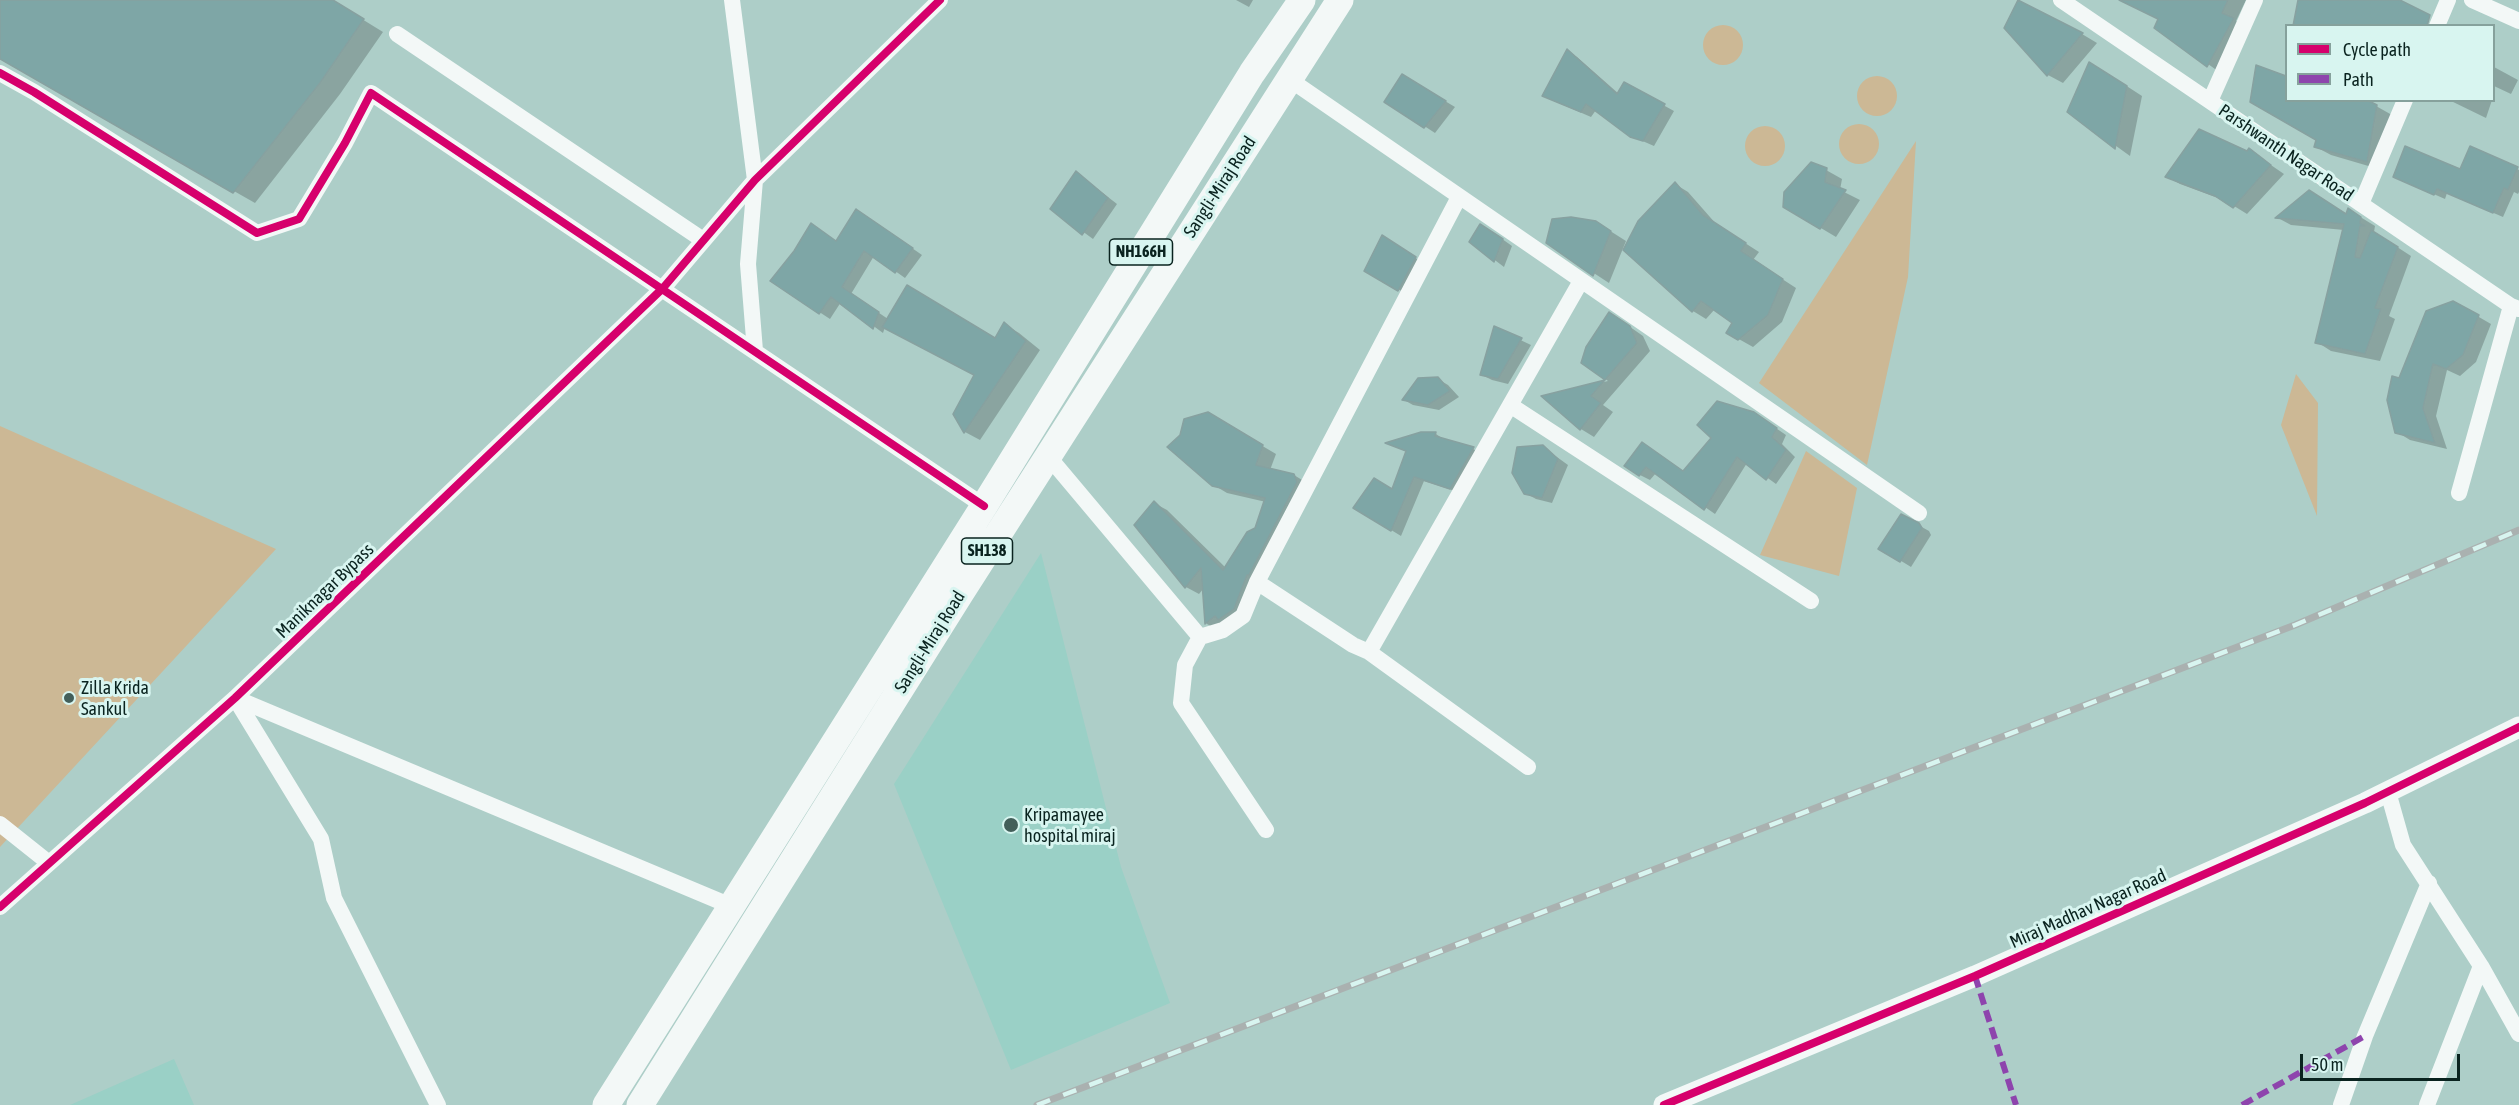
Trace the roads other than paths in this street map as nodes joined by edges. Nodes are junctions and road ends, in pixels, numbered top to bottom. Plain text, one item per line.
1 (732, 0) edge
2 (940, 0) edge
3 (1302, 0) edge
4 (1340, 0) edge
5 (2061, 0) edge
6 (2255, 0) edge
7 (2448, 0) edge
8 (2472, 0) edge
9 (2519, 21) edge
10 (2438, 24) edge
11 (397, 34) dead end
12 (0, 73) edge
13 (1289, 79) junction
14 (2210, 101) junction
15 (2404, 102) edge
16 (755, 180) junction
17 (1460, 197) junction
18 (2361, 204) junction
19 (702, 240) junction
20 (1581, 281) junction
21 (663, 288) junction
22 (2515, 308) edge
23 (756, 351) junction
24 (1510, 405) junction
25 (1048, 456) junction
26 (2459, 493) dead end
27 (984, 506) junction
28 (1919, 513) dead end
29 (1257, 582) junction
30 (1811, 601) dead end
31 (1200, 637) junction
32 (1369, 652) junction
33 (234, 698) junction
34 (2519, 727) edge
35 (1528, 767) dead end
36 (2388, 792) junction
37 (0, 824) edge
38 (1266, 830) dead end
39 (49, 863) junction
40 (2429, 883) junction
41 (731, 906) junction
42 (0, 907) edge
43 (2481, 966) junction
44 (2519, 1034) edge
45 (438, 1105) edge
46 (606, 1105) edge
47 (640, 1105) edge
48 (1664, 1105) edge
49 (2341, 1105) edge
50 (2427, 1105) edge

1 - 16 street
2 - 16 street
3 - 27 highway, Sangli-Miraj Road / NH166H
4 - 13 highway, Sangli-Miraj Road / SH138
5 - 14 street, Parshwanth Nagar Road
6 - 14 street
7 - 10 street
8 - 9 street
11 - 19 street
12 - 21 street
13 - 17 street
13 - 25 highway, Sangli-Miraj Road / SH138
14 - 18 street, Parshwanth Nagar Road
15 - 18 street
16 - 19 street
16 - 23 street
17 - 20 street
17 - 29 street
18 - 22 street, Parshwanth Nagar Road
19 - 21 street, Maniknagar Bypass
20 - 24 street
20 - 28 street
21 - 23 street
21 - 33 street, Maniknagar Bypass
22 - 26 street
23 - 27 street
24 - 30 street
24 - 32 street
25 - 31 street
25 - 47 highway, Sangli-Miraj Road / SH138
27 - 41 highway, Sangli-Miraj Road
29 - 31 street
29 - 32 street
31 - 38 street
32 - 35 street
33 - 39 street, Maniknagar Bypass
33 - 41 street
33 - 45 street
34 - 36 street, Miraj Madhav Nagar Road
36 - 40 street
36 - 48 street, Miraj Madhav Nagar Road
37 - 39 street
39 - 42 street, Maniknagar Bypass
40 - 43 street
40 - 49 street
41 - 46 highway, Sangli-Miraj Road
43 - 44 street
43 - 50 street

